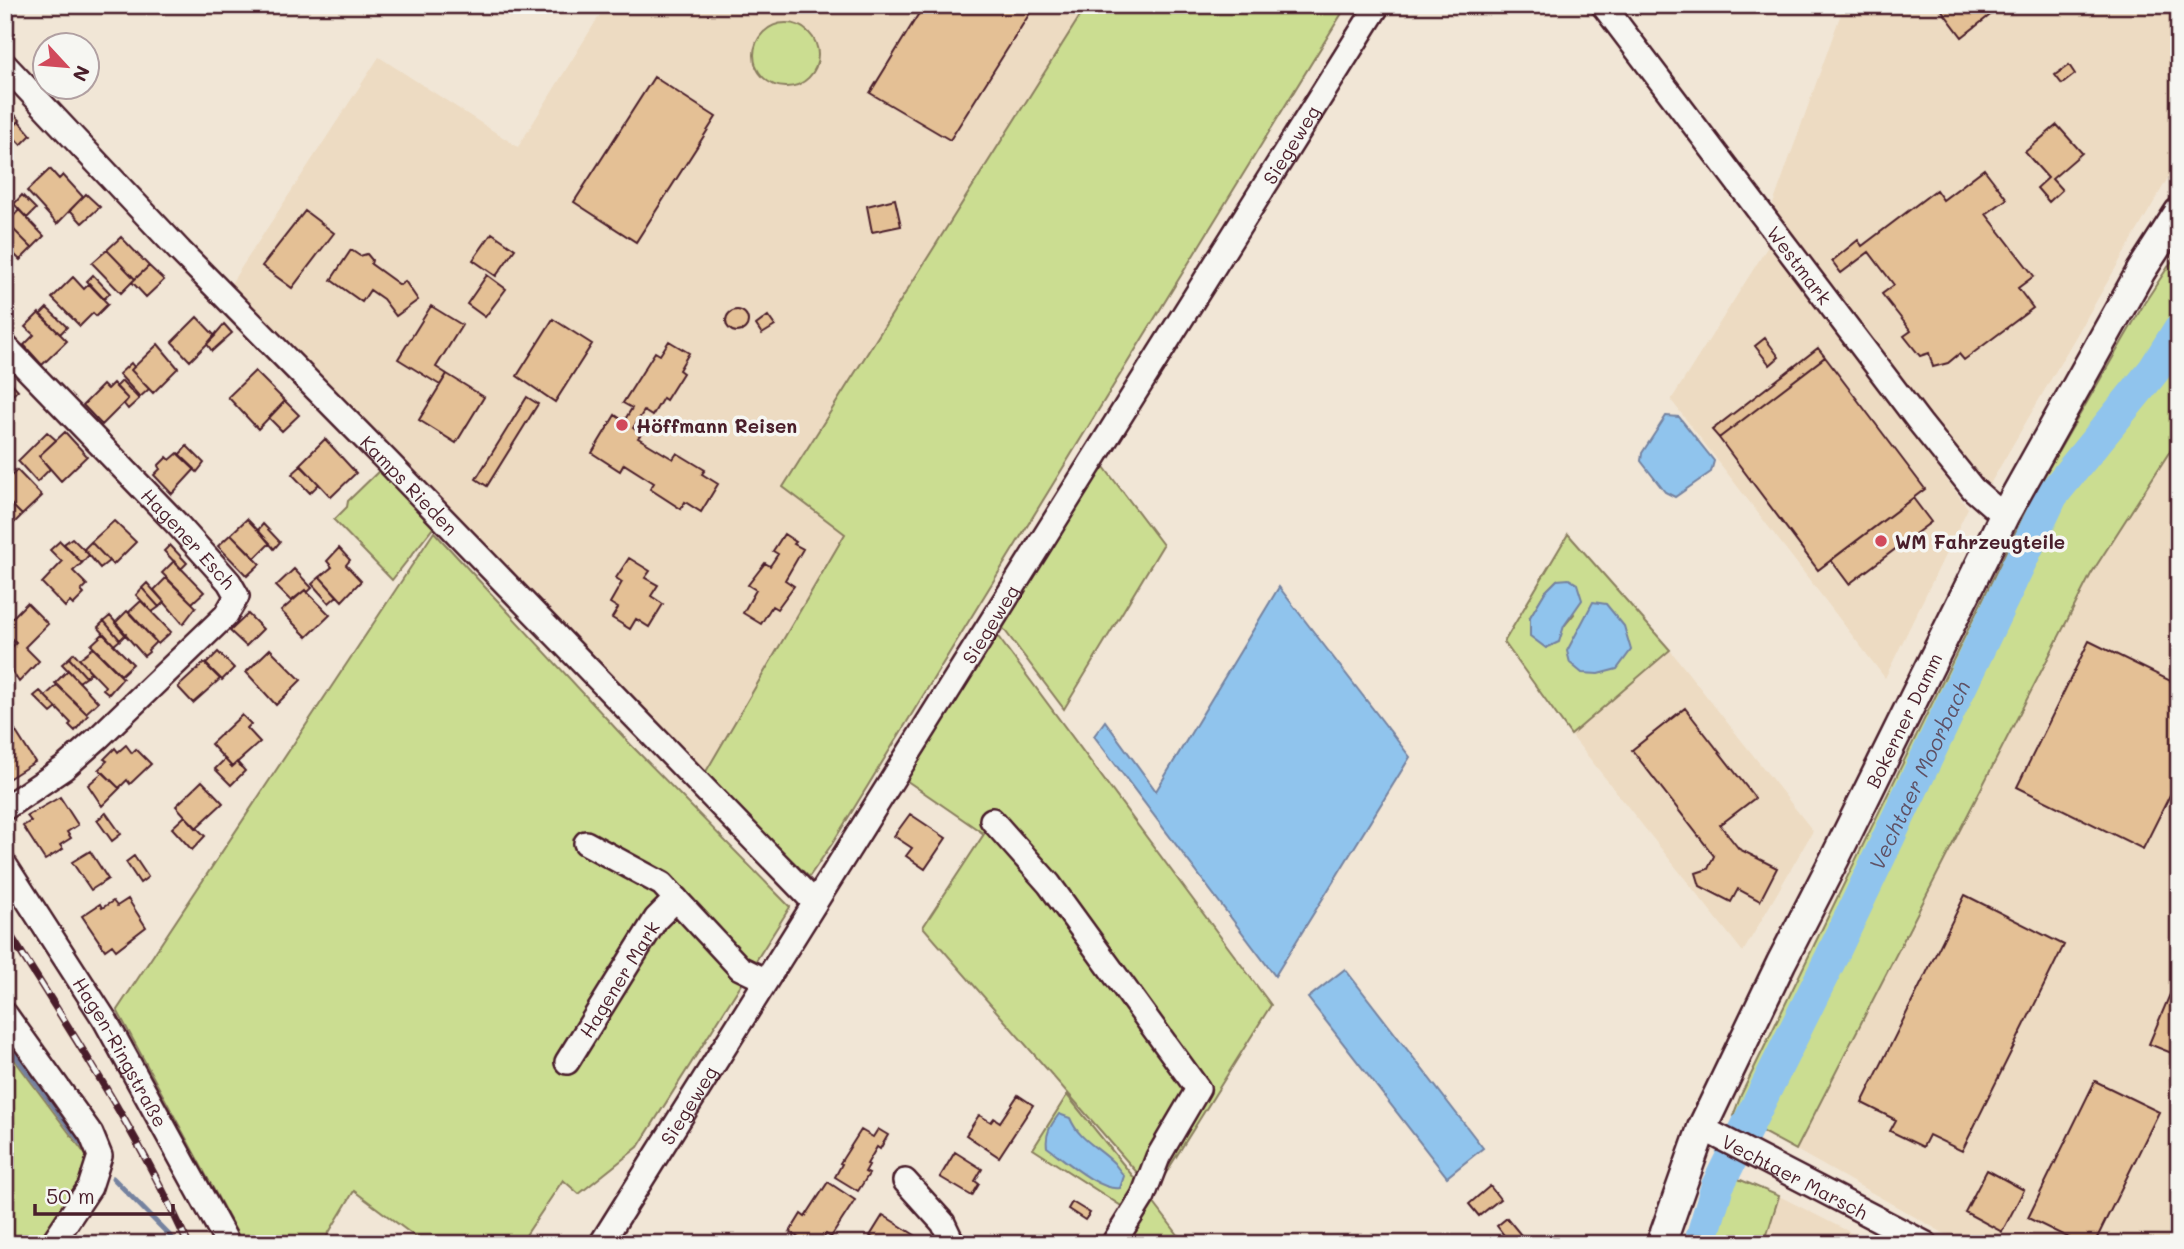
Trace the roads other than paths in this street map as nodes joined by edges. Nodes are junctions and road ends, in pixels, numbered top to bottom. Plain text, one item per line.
1 (1378, 5) edge
2 (1603, 5) edge
3 (5, 65) edge
4 (2179, 212) edge
5 (5, 346) edge
6 (2004, 516) junction
7 (5, 808) edge
8 (992, 820) dead end
9 (586, 843) dead end
10 (5, 865) edge
11 (676, 899) junction
12 (814, 902) junction
13 (765, 980) junction
14 (5, 1014) edge
15 (568, 1062) dead end
16 (1714, 1134) junction
17 (905, 1181) dead end
18 (52, 1244) edge
19 (228, 1244) edge
20 (601, 1244) edge
21 (953, 1244) edge
22 (1113, 1244) edge
23 (1661, 1244) edge
24 (1926, 1244) edge

1 - 12 street, Siegeweg
2 - 6 street, Westmark
3 - 12 street, Kamps Rieden
4 - 6 main road, Bokerner Damm
5 - 7 street, Hagener Esch
6 - 16 main road, Bokerner Damm
8 - 22 street
9 - 11 street, Hagener Mark
10 - 19 street, Hagen-Ringstraße
11 - 13 street, Hagener Mark
11 - 15 street, Hagener Mark
12 - 13 street, Siegeweg
13 - 20 street, Siegeweg
14 - 18 street
16 - 23 main road, Bokerner Damm
16 - 24 street, Vechtaer Marsch
17 - 21 street

